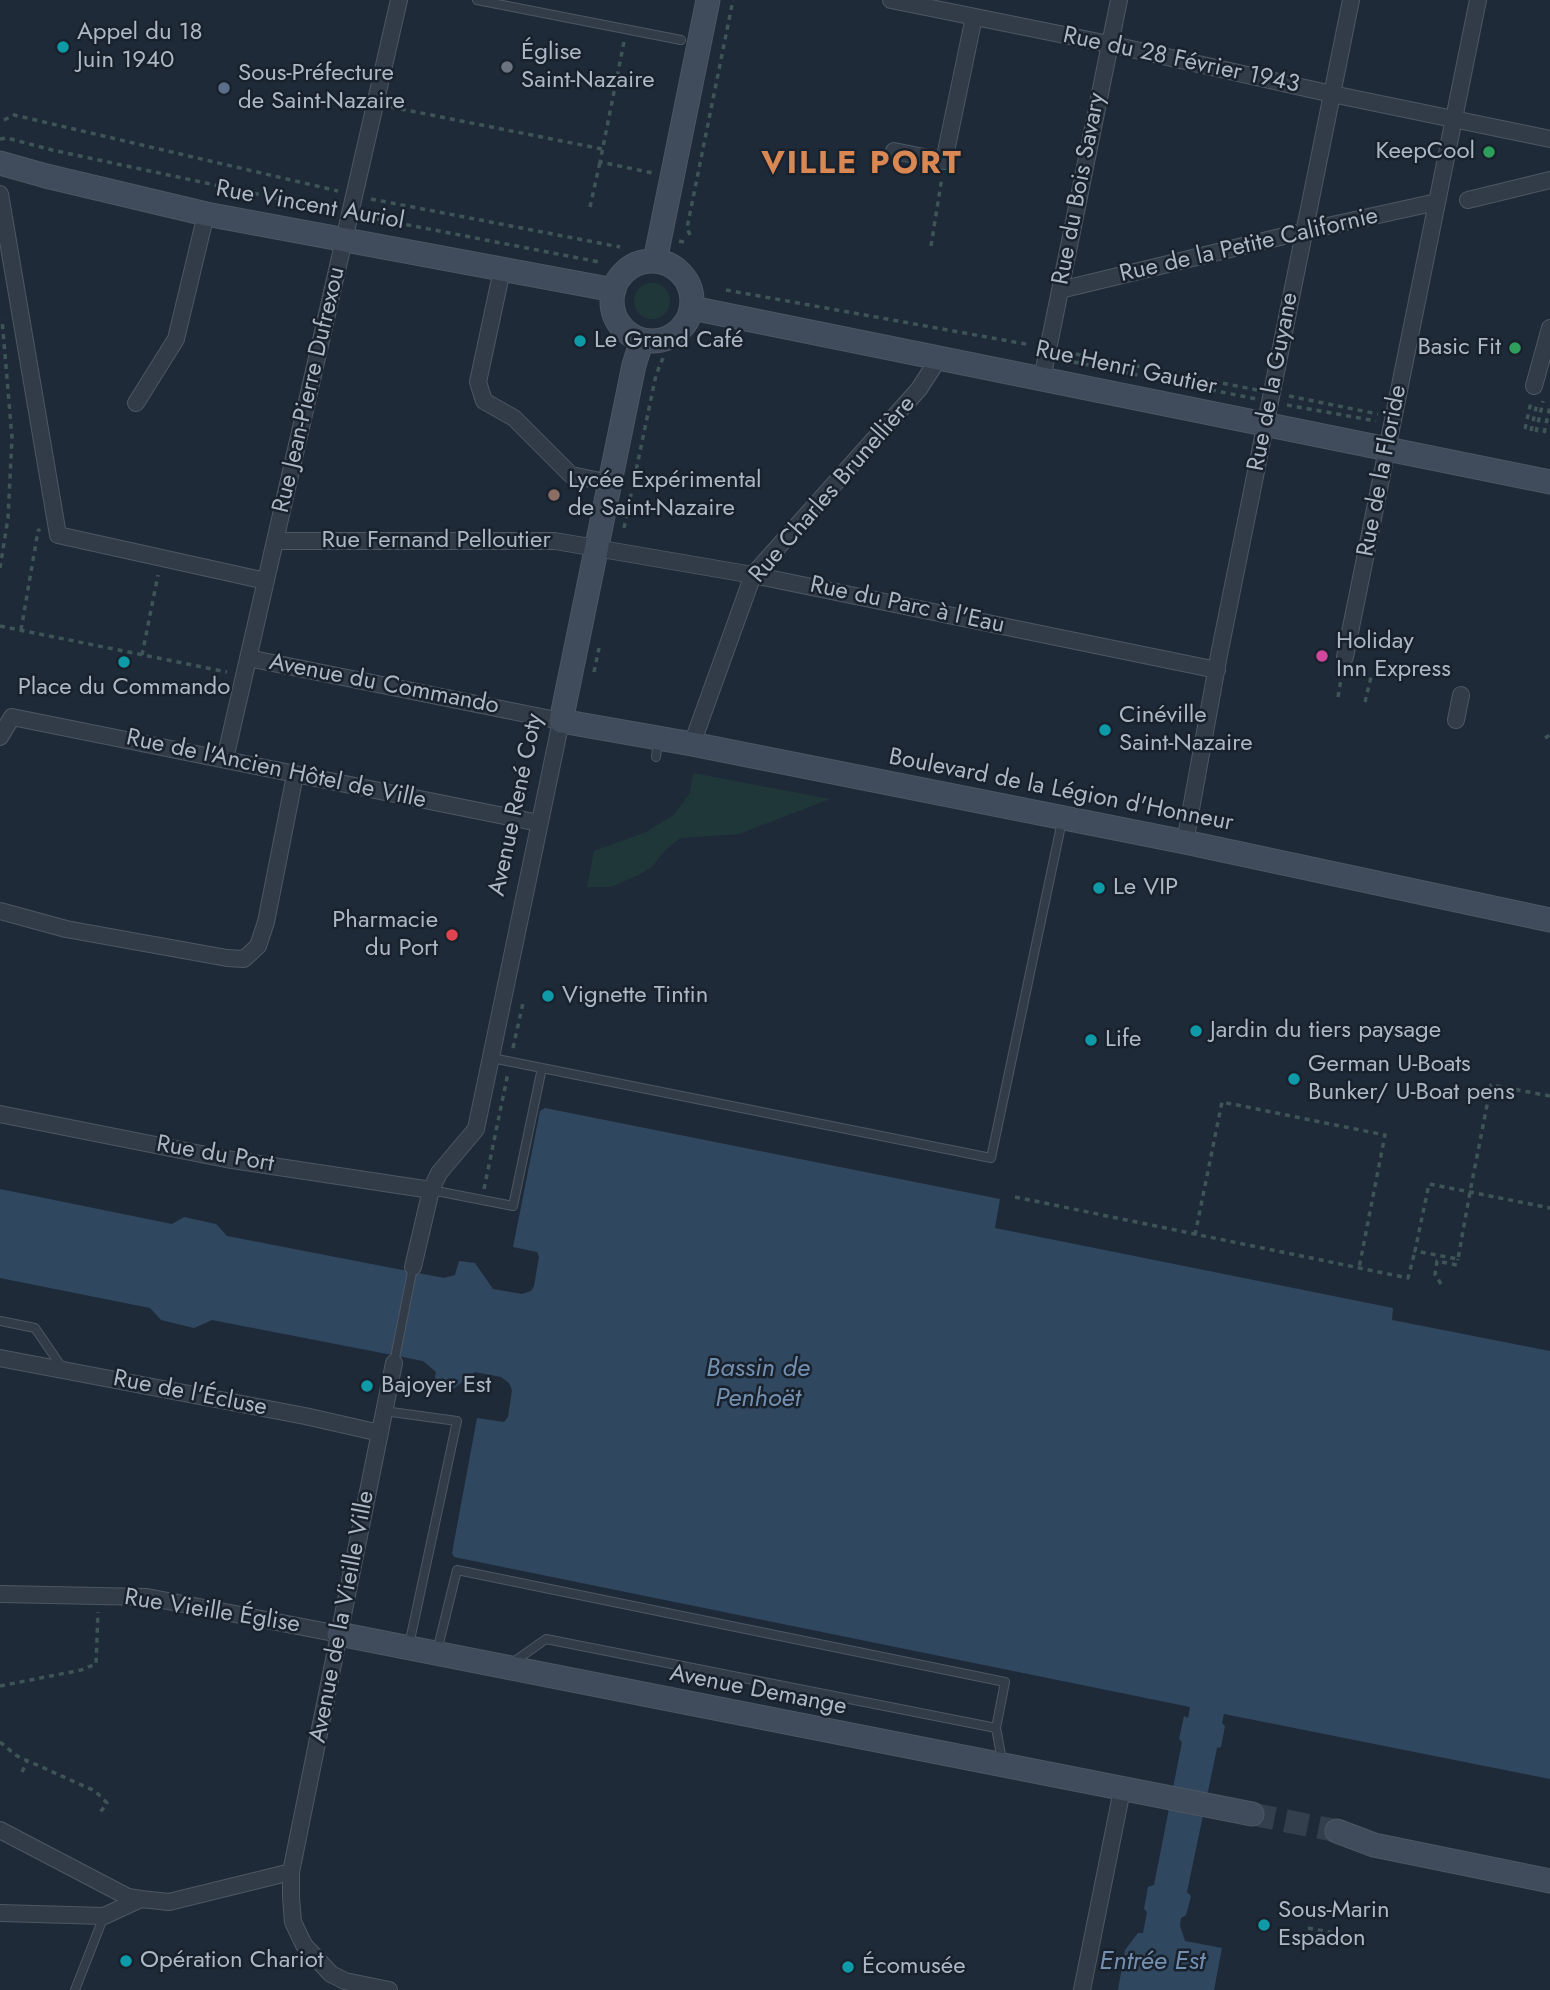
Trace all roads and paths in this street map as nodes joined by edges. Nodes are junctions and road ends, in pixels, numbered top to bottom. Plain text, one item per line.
1 (399, 0) edge
2 (477, 0) edge
3 (708, 0) edge
4 (733, 0) edge
5 (891, 0) edge
6 (1119, 0) edge
7 (1351, 0) edge
8 (1478, 0) edge
9 (974, 17) junction
10 (681, 40) dead end
11 (1110, 44) junction
12 (620, 62) dead end
13 (1332, 94) junction
14 (375, 103) junction
15 (4, 120) dead end
16 (1462, 121) junction
17 (0, 139) edge
18 (1550, 139) edge
19 (602, 149) junction
20 (894, 151) dead end
21 (944, 161) junction
22 (600, 162) junction
23 (0, 163) edge
24 (672, 177) junction
25 (1550, 180) edge
26 (342, 192) dead end
27 (0, 194) edge
28 (371, 198) dead end
29 (1468, 200) dead end
30 (1437, 202) junction
31 (590, 207) dead end
32 (206, 214) junction
33 (350, 214) junction
34 (1304, 231) junction
35 (690, 235) dead end
36 (345, 238) junction
37 (930, 246) dead end
38 (620, 247) dead end
39 (655, 261) junction
40 (599, 262) dead end
41 (502, 270) junction
42 (614, 290) junction
43 (726, 290) dead end
44 (1060, 290) junction
45 (1, 308) edge
46 (692, 308) junction
47 (1550, 328) edge
48 (642, 340) junction
49 (1049, 348) junction
50 (663, 358) dead end
51 (939, 358) junction
52 (1042, 379) junction
53 (1272, 393) junction
54 (1539, 395) junction
55 (136, 402) dead end
56 (1550, 406) edge
57 (1394, 417) junction
58 (1266, 424) junction
59 (1525, 429) dead end
60 (1534, 431) dead end
61 (1544, 433) dead end
62 (1387, 449) junction
63 (1550, 482) edge
64 (610, 483) junction
65 (52, 529) junction
66 (275, 541) junction
67 (596, 547) junction
68 (619, 551) junction
69 (0, 568) edge
70 (159, 573) dead end
71 (753, 575) junction
72 (266, 581) junction
73 (0, 626) edge
74 (21, 630) junction
75 (600, 645) dead end
76 (142, 655) junction
77 (1345, 657) joint
78 (248, 658) junction
79 (1217, 670) junction
80 (233, 673) dead end
81 (1371, 677) dead end
82 (592, 680) dead end
83 (1461, 695) dead end
84 (1338, 696) dead end
85 (1365, 702) dead end
86 (6, 716) edge
87 (1456, 720) dead end
88 (561, 721) junction
89 (1550, 734) edge
90 (0, 737) edge
91 (1545, 738) dead end
92 (692, 744) junction
93 (225, 759) junction
94 (295, 775) junction
95 (1063, 818) junction
96 (539, 823) junction
97 (1185, 842) junction
98 (0, 911) edge
99 (1550, 920) edge
100 (492, 1058) junction
101 (542, 1068) junction
102 (1550, 1096) edge
103 (0, 1114) edge
104 (431, 1190) junction
105 (1470, 1192) junction
106 (1014, 1197) dead end
107 (1550, 1208) edge
108 (1195, 1235) junction
109 (1415, 1251) junction
110 (1458, 1259) junction
111 (413, 1267) joint
112 (1359, 1268) junction
113 (1441, 1284) dead end
114 (0, 1321) edge
115 (0, 1358) edge
116 (394, 1363) joint
117 (64, 1371) junction
118 (384, 1410) junction
119 (380, 1433) junction
120 (0, 1594) edge
121 (99, 1596) junction
122 (339, 1634) junction
123 (409, 1648) junction
124 (436, 1654) junction
125 (505, 1667) junction
126 (0, 1686) edge
127 (996, 1728) junction
128 (0, 1742) edge
129 (27, 1760) junction
130 (1003, 1767) junction
131 (22, 1772) dead end
132 (1122, 1790) junction
133 (99, 1814) dead end
134 (1252, 1814) tunnel mouth
135 (0, 1830) edge
136 (1337, 1831) tunnel mouth
137 (291, 1872) junction
138 (1550, 1881) edge
139 (142, 1899) junction
140 (0, 1913) edge
141 (104, 1916) junction
142 (1308, 1928) dead end
143 (1355, 1943) dead end
144 (75, 1990) edge
145 (389, 1990) edge
146 (1082, 1990) edge

1 - 14 street, Rue Jean-Pierre Dufrexou
2 - 10 lane
3 - 24 street
4 - 35 path
5 - 9 street, Rue du 28 Février 1943
6 - 11 street, Rue du Bois Savary
7 - 13 street, Rue de la Guyane
8 - 16 street, Rue de la Floride
9 - 11 street, Rue du 28 Février 1943
9 - 21 street
11 - 13 street, Rue du 28 Février 1943
11 - 44 street, Rue du Bois Savary
12 - 19 path
13 - 16 street, Rue du 28 Février 1943
13 - 34 street, Rue de la Guyane
14 - 19 path
14 - 33 street, Rue Jean-Pierre Dufrexou
15 - 26 path
16 - 18 street, Rue du 28 Février 1943
16 - 30 street, Rue de la Floride
17 - 33 path
19 - 22 path
20 - 21 street
21 - 37 path
22 - 24 path
22 - 31 path
23 - 32 street, Rue Vincent Auriol
24 - 39 street
25 - 29 street
27 - 65 street
28 - 38 path
30 - 34 street, Rue de la Petite Californie
30 - 57 street, Rue de la Floride
32 - 36 street, Rue Vincent Auriol
32 - 55 street
33 - 36 street, Rue Jean-Pierre Dufrexou
33 - 40 path
34 - 44 street, Rue de la Petite Californie
34 - 53 street, Rue de la Guyane
36 - 41 street, Rue Vincent Auriol
36 - 66 street, Rue Jean-Pierre Dufrexou
39 - 42 street
39 - 46 street
41 - 42 street, Rue Vincent Auriol
41 - 64 street
42 - 48 street
43 - 49 path
44 - 49 street, Rue du Bois Savary
45 - 69 path
46 - 48 street
46 - 51 street, Rue Henri Gautier
47 - 54 street
48 - 64 street, Avenue René Coty
49 - 52 street, Rue du Bois Savary
49 - 53 path
50 - 68 path
51 - 52 street, Rue Henri Gautier
51 - 71 street, Rue Charles Brunellière
52 - 58 street, Rue Henri Gautier
53 - 57 path
53 - 58 street, Rue de la Guyane
54 - 59 path
54 - 60 path
56 - 61 path
57 - 62 street, Rue de la Floride
58 - 62 street, Rue Henri Gautier
58 - 79 street, Rue de la Guyane
62 - 63 street, Rue Henri Gautier
62 - 77 street, Rue de la Floride
64 - 67 street, Avenue René Coty
65 - 72 street
65 - 74 path
66 - 67 street, Rue Fernand Pelloutier
66 - 72 street
67 - 68 street, Rue du Parc à l'Eau
67 - 88 street, Avenue René Coty
68 - 71 street, Rue du Parc à l'Eau
70 - 76 path
71 - 79 street, Rue du Parc à l'Eau
71 - 92 street, Rue Charles Brunellière
72 - 78 street
73 - 74 path
74 - 76 path
75 - 82 path
76 - 80 path
77 - 84 path
78 - 88 street, Avenue du Commando
78 - 93 street
79 - 97 street, Rue de la Guyane
81 - 85 path
83 - 87 street
86 - 90 street
86 - 93 street, Rue de l'Ancien Hôtel de Ville
88 - 92 street, Boulevard de la Légion d'Honneur
88 - 96 street, Avenue René Coty
89 - 91 path
92 - 95 street, Boulevard de la Légion d'Honneur
93 - 94 street, Rue de l'Ancien Hôtel de Ville
94 - 96 street, Rue de l'Ancien Hôtel de Ville
94 - 98 street
95 - 97 street, Boulevard de la Légion d'Honneur
95 - 101 lane
96 - 100 street, Avenue René Coty
97 - 99 street, Boulevard de la Légion d'Honneur
100 - 101 lane
100 - 104 street, Avenue René Coty
101 - 104 lane
102 - 105 path
103 - 104 street, Rue du Port
104 - 111 street, Avenue René Coty
105 - 107 path
105 - 109 path
105 - 110 path
106 - 108 path
108 - 112 path
108 - 112 path
109 - 110 path
109 - 112 path
110 - 113 path
111 - 116 lane
114 - 117 lane
115 - 117 street, Rue de l'Écluse
116 - 118 street, Avenue de la Vieille Ville
117 - 119 street, Rue de l'Écluse
118 - 119 street, Avenue de la Vieille Ville
118 - 123 lane
119 - 122 street, Avenue de la Vieille Ville
120 - 121 street, Rue Vieille Église
121 - 122 street, Rue Vieille Église
121 - 126 path
122 - 123 street, Avenue Demange
122 - 137 street, Avenue de la Vieille Ville
123 - 124 street, Avenue Demange
124 - 125 street, Avenue Demange
124 - 127 lane
125 - 127 lane
125 - 130 street, Avenue Demange
127 - 130 lane
128 - 129 path
129 - 131 path
129 - 133 path
130 - 132 street, Avenue Demange
132 - 134 street, Avenue Demange
132 - 146 street
135 - 139 street
136 - 138 street
137 - 139 street
137 - 145 street, Avenue de la Vieille Ville
139 - 141 street
140 - 141 street
141 - 144 lane
142 - 143 path

